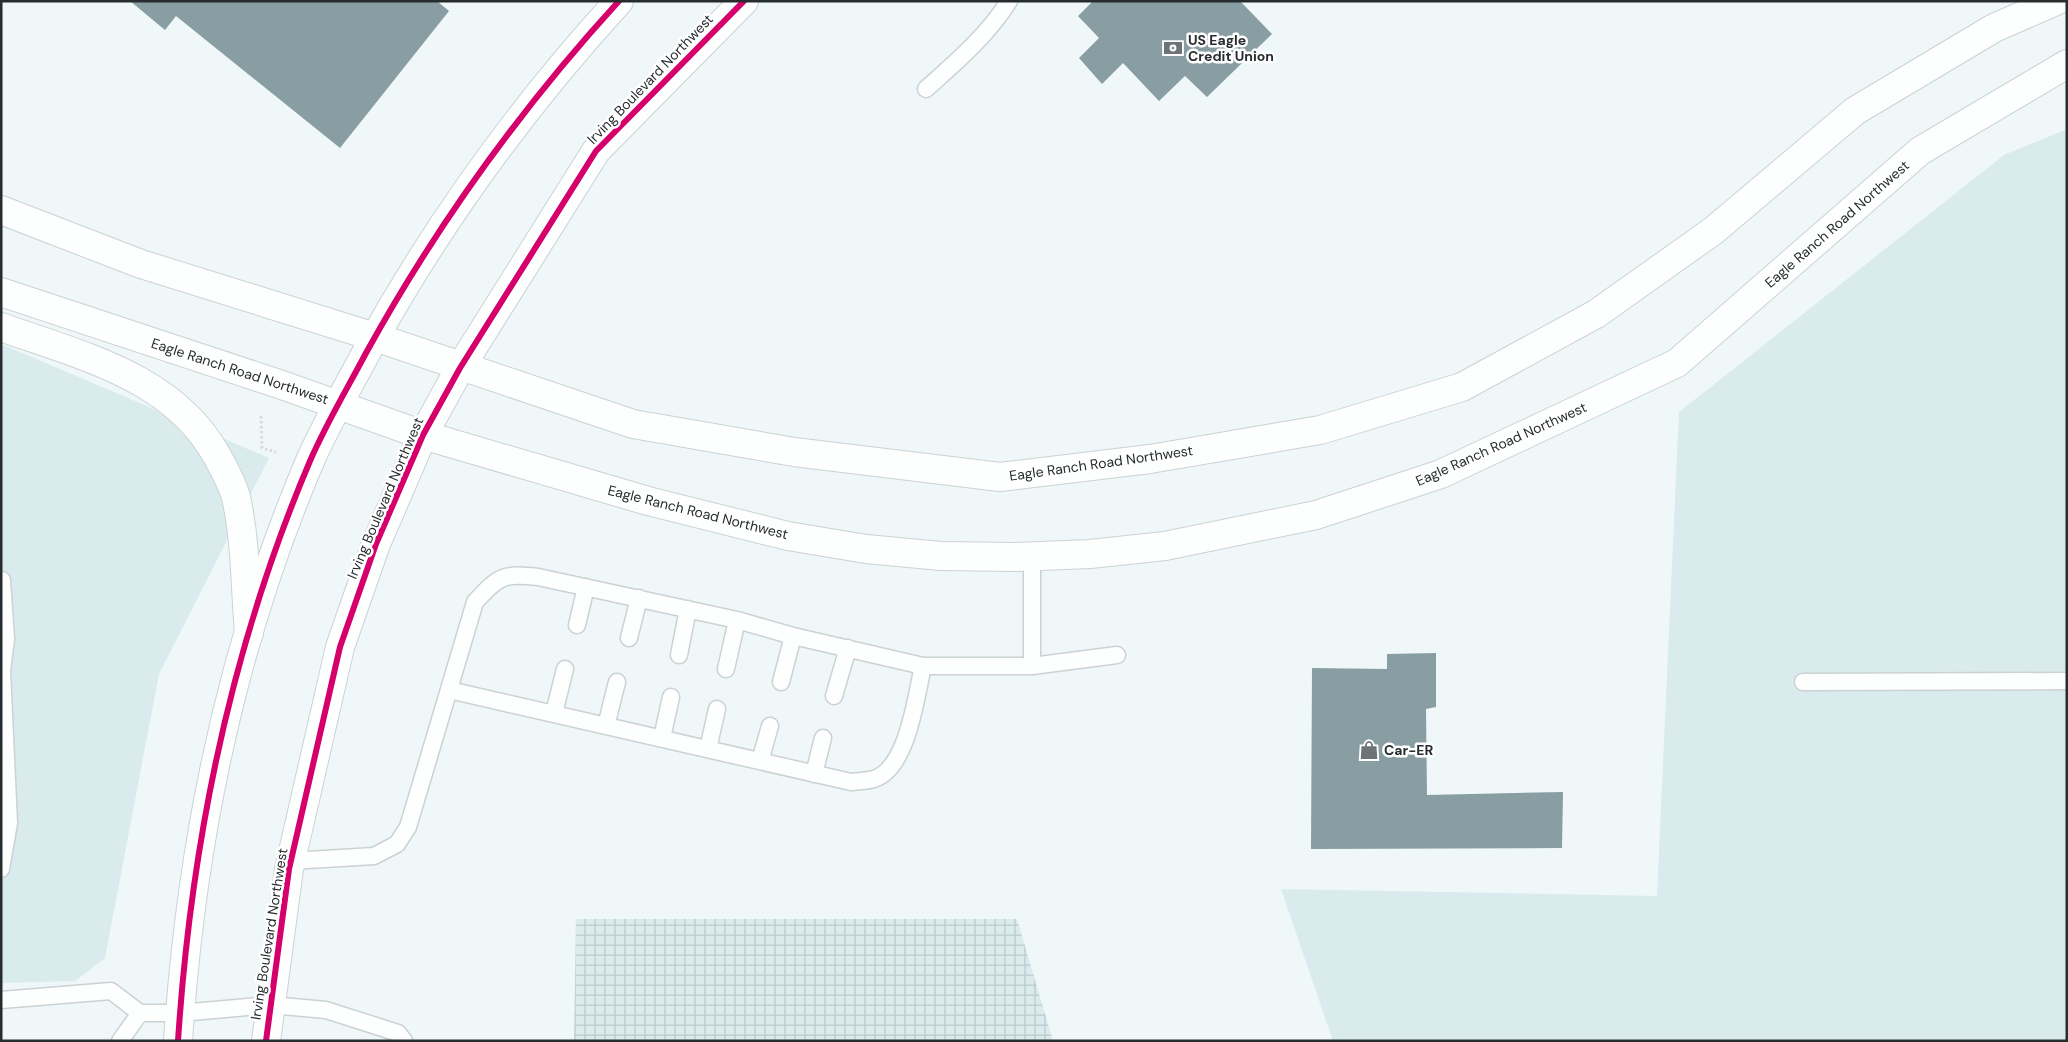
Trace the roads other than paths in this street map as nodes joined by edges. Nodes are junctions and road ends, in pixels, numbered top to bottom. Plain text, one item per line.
1 (620, 1) edge
2 (744, 1) edge
3 (1009, 1) edge
4 (2056, 1) edge
5 (2067, 64) edge
6 (926, 90) dead end
7 (1, 210) edge
8 (1, 292) edge
9 (1, 327) edge
10 (375, 337) junction
11 (460, 368) junction
12 (338, 404) junction
13 (423, 435) junction
14 (1032, 556) junction
15 (2, 580) edge
16 (586, 587) junction
17 (639, 598) junction
18 (688, 609) junction
19 (737, 620) junction
20 (577, 625) dead end
21 (249, 633) junction
22 (793, 636) junction
23 (629, 638) dead end
24 (848, 648) junction
25 (679, 654) dead end
26 (1117, 655) dead end
27 (923, 666) junction
28 (1032, 666) junction
29 (565, 669) dead end
30 (726, 669) dead end
31 (2067, 681) edge
32 (617, 682) dead end
33 (781, 682) dead end
34 (1803, 682) dead end
35 (450, 690) junction
36 (834, 696) dead end
37 (670, 697) dead end
38 (717, 709) dead end
39 (554, 713) junction
40 (606, 726) junction
41 (770, 726) dead end
42 (662, 738) junction
43 (823, 738) dead end
44 (708, 749) junction
45 (760, 761) junction
46 (814, 774) junction
47 (291, 861) junction
48 (1, 869) edge
49 (1, 1000) edge
50 (271, 1005) junction
51 (140, 1013) junction
52 (180, 1013) junction
53 (120, 1041) edge
54 (178, 1041) edge
55 (266, 1041) edge
56 (404, 1041) edge

1 - 10 main road
2 - 11 main road, Irving Boulevard Northwest
3 - 6 lane
4 - 11 main road, Eagle Ranch Road Northwest
5 - 14 main road, Eagle Ranch Road Northwest
7 - 10 main road, Eagle Ranch Road Northwest
8 - 12 main road, Eagle Ranch Road Northwest
9 - 21 main road
10 - 11 main road, Eagle Ranch Road Northwest
10 - 12 main road
11 - 13 main road, Irving Boulevard Northwest
12 - 13 main road, Eagle Ranch Road Northwest
12 - 21 main road
13 - 14 main road, Eagle Ranch Road Northwest
13 - 47 main road, Irving Boulevard Northwest
14 - 28 lane
15 - 48 lane
16 - 17 lane
16 - 20 lane
16 - 35 lane
17 - 18 lane
17 - 23 lane
18 - 19 lane
18 - 25 lane
19 - 22 lane
19 - 30 lane
21 - 52 main road
22 - 24 lane
22 - 33 lane
24 - 27 lane
24 - 36 lane
26 - 28 lane
27 - 28 lane
27 - 46 lane
29 - 39 lane
31 - 34 lane
32 - 40 lane
35 - 39 lane
35 - 47 lane
37 - 42 lane
38 - 44 lane
39 - 40 lane
40 - 42 lane
41 - 45 lane
42 - 44 lane
43 - 46 lane
44 - 45 lane
45 - 46 lane
47 - 50 main road, Irving Boulevard Northwest
49 - 51 lane
50 - 52 lane
50 - 55 main road, Irving Boulevard Northwest
50 - 56 lane
51 - 52 lane
51 - 53 lane
52 - 54 main road

